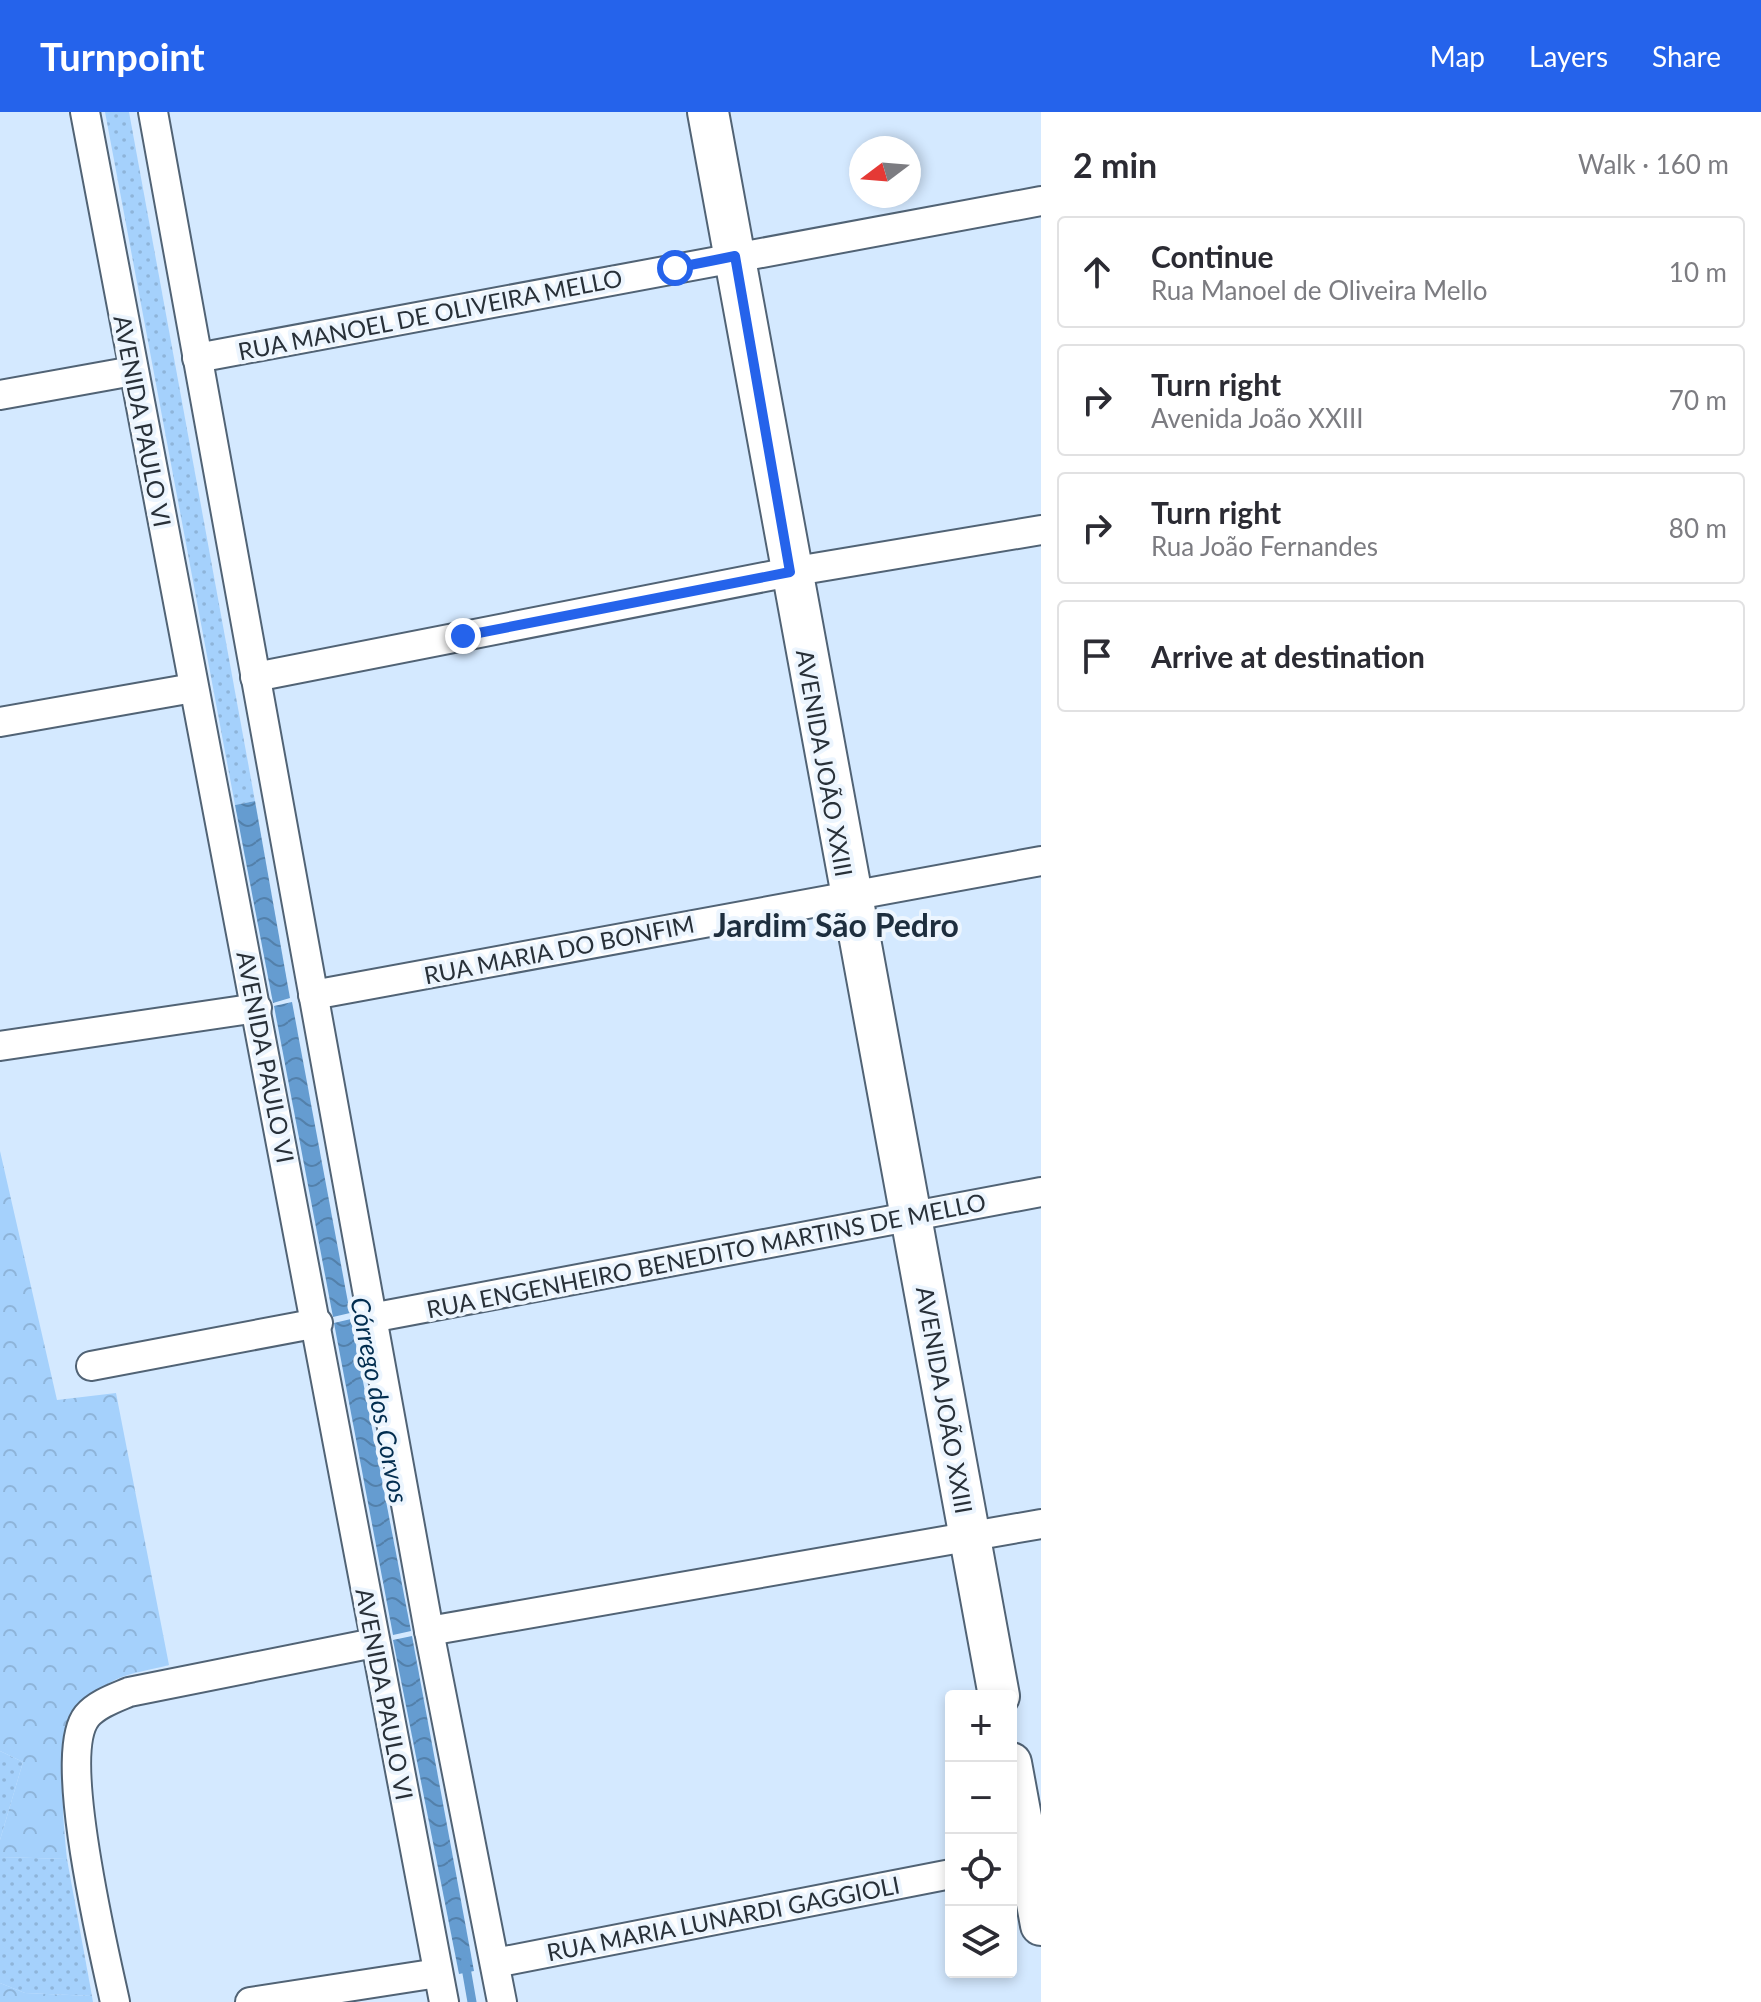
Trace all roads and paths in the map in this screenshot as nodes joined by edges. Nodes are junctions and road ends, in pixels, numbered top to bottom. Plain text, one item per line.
1 (85, 112) edge
2 (153, 112) edge
3 (708, 112) edge
4 (1041, 201) edge
5 (735, 256) junction
6 (197, 358) junction
7 (133, 371) junction
8 (0, 395) edge
9 (1041, 530) edge
10 (790, 572) junction
11 (255, 677) junction
12 (193, 688) junction
13 (0, 722) edge
14 (1041, 861) edge
15 (850, 895) junction
16 (313, 995) junction
17 (257, 1008) junction
18 (0, 1046) edge
19 (1041, 1192) edge
20 (912, 1217) junction
21 (371, 1318) junction
22 (318, 1323) junction
23 (91, 1366) dead end
24 (1041, 1524) edge
25 (970, 1537) junction
26 (429, 1631) junction
27 (374, 1643) junction
28 (998, 1690) edge
29 (1017, 1799) edge
30 (1027, 1859) edge
31 (945, 1875) edge
32 (1041, 1925) edge
33 (495, 1963) junction
34 (438, 1973) junction
35 (115, 2002) edge
36 (250, 2002) edge
37 (444, 2002) edge
38 (502, 2002) edge

1 - 7 street, AVENIDA PAULO VI
2 - 6 street
3 - 5 street, AVENIDA JOÃO XXIII
4 - 5 street, RUA MANOEL DE OLIVEIRA MELLO
5 - 6 street, RUA MANOEL DE OLIVEIRA MELLO
5 - 10 street, AVENIDA JOÃO XXIII
6 - 11 street
7 - 8 street
7 - 12 street, AVENIDA PAULO VI
9 - 10 street
10 - 11 street
10 - 15 street, AVENIDA JOÃO XXIII
11 - 16 street
12 - 13 street
12 - 17 street, AVENIDA PAULO VI
14 - 15 street, RUA MARIA DO BONFIM
15 - 16 street, RUA MARIA DO BONFIM
15 - 20 street, AVENIDA JOÃO XXIII
16 - 21 street
17 - 18 street
17 - 22 street, AVENIDA PAULO VI
19 - 20 street, RUA ENGENHEIRO BENEDITO MARTINS DE MELLO
20 - 21 street, RUA ENGENHEIRO BENEDITO MARTINS DE MELLO
20 - 25 street, AVENIDA JOÃO XXIII
21 - 26 street
22 - 23 street
22 - 27 street, AVENIDA PAULO VI
24 - 25 street
25 - 26 street
25 - 28 street, AVENIDA JOÃO XXIII
26 - 33 street
27 - 34 street, AVENIDA PAULO VI
27 - 35 street
29 - 30 street
30 - 32 street
31 - 33 street, RUA MARIA LUNARDI GAGGIOLI
33 - 38 street
34 - 36 street
34 - 37 street, AVENIDA PAULO VI

